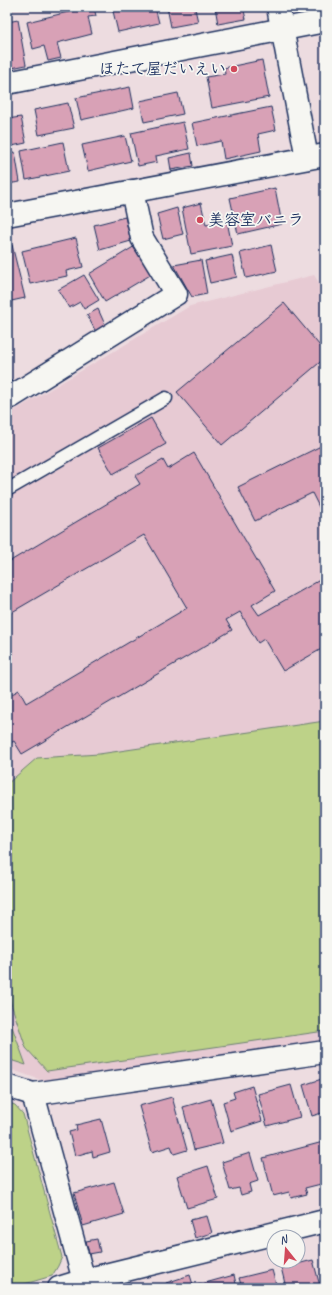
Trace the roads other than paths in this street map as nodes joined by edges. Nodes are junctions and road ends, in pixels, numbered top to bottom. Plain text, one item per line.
1 (278, 7) edge
2 (325, 21) edge
3 (282, 29) junction
4 (7, 83) edge
5 (316, 156) edge
6 (132, 191) junction
7 (7, 215) edge
8 (7, 392) edge
9 (166, 398) dead end
10 (7, 490) edge
11 (325, 1052) edge
12 (7, 1086) edge
13 (33, 1094) junction
14 (325, 1221) edge
15 (86, 1284) edge
16 (59, 1288) edge

1 - 3 street
2 - 3 street
3 - 4 street
3 - 5 street
5 - 6 street
6 - 7 street
6 - 8 street
9 - 10 lane
11 - 13 street
12 - 13 street
13 - 15 street
14 - 15 street
15 - 16 street

